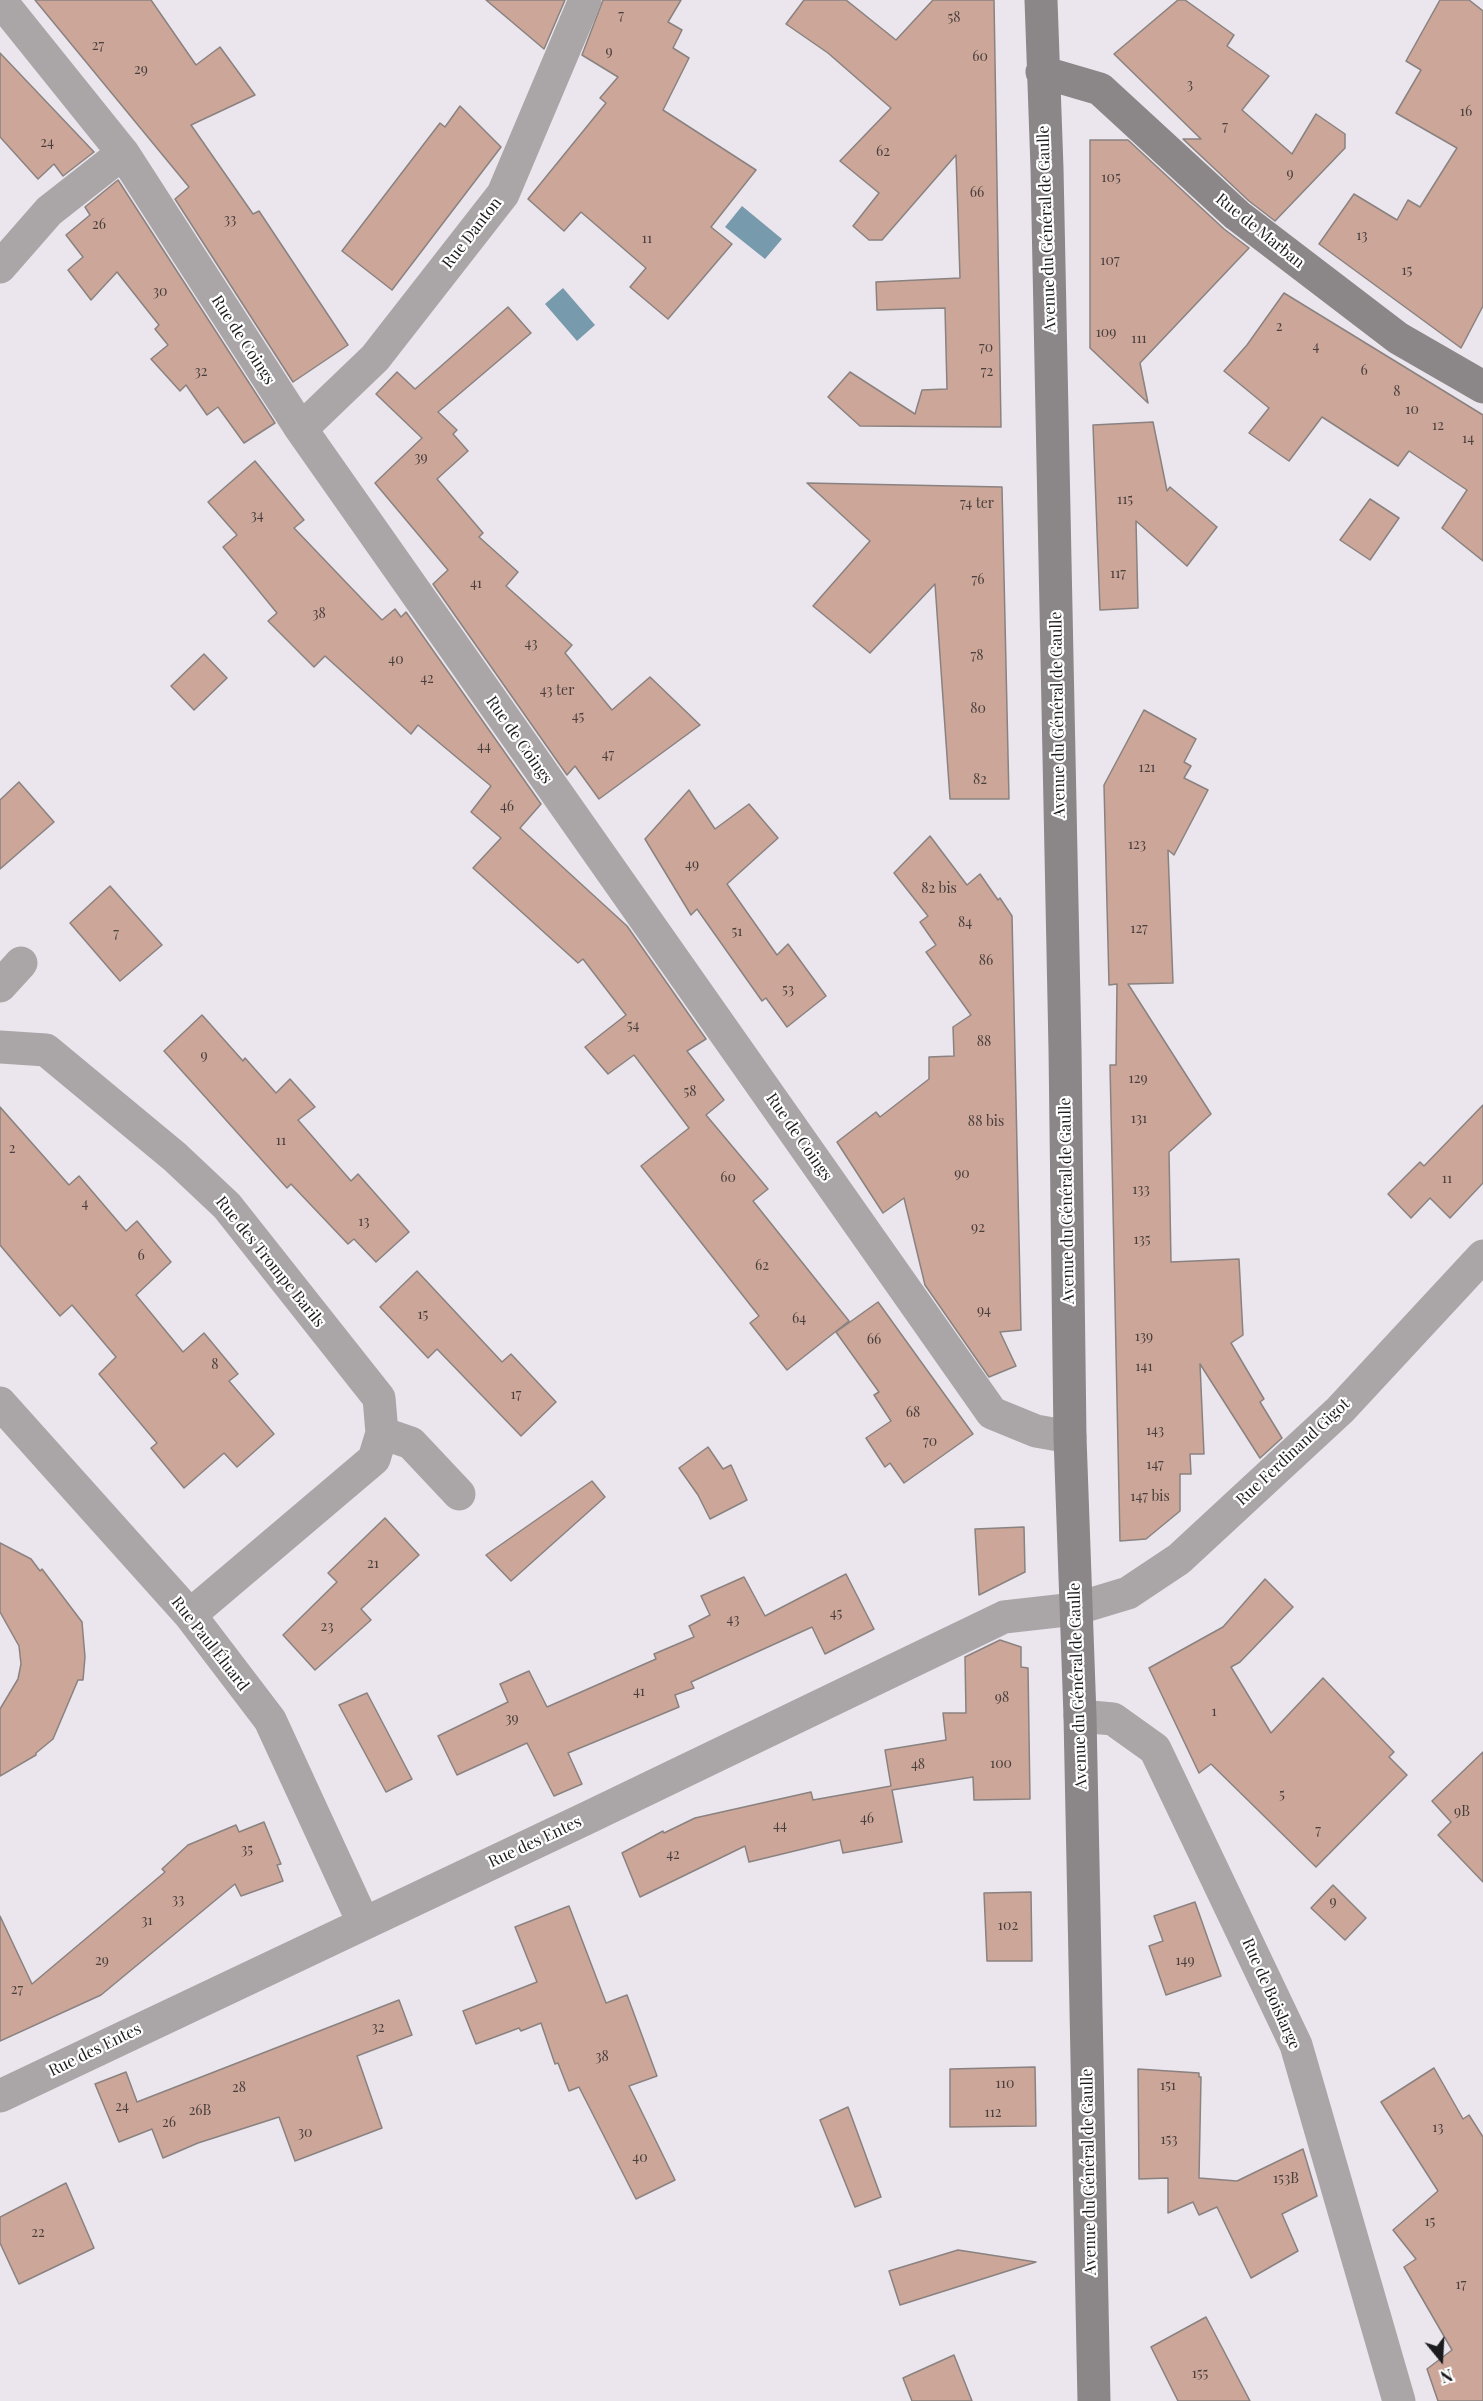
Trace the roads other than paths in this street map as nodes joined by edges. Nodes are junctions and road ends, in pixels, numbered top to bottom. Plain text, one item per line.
1 (0, 0) edge
2 (585, 0) edge
3 (1041, 0) edge
4 (1042, 72) junction
5 (123, 153) junction
6 (0, 267) edge
7 (1483, 387) edge
8 (301, 429) junction
9 (0, 1045) edge
10 (1483, 1256) edge
11 (0, 1403) edge
12 (382, 1433) junction
13 (1070, 1437) junction
14 (459, 1494) dead end
15 (1075, 1609) junction
16 (190, 1615) junction
17 (1080, 1716) junction
18 (363, 1922) junction
19 (0, 2096) edge
20 (1094, 2401) edge
21 (1399, 2401) edge

1 - 5 street, Rue de Coings
2 - 8 street, Rue Danton
3 - 4 main road, Avenue du Général de Gaulle
4 - 7 main road, Rue de Marban
4 - 13 main road, Avenue du Général de Gaulle
5 - 6 street
5 - 8 street, Rue de Coings
8 - 13 street, Rue de Coings
9 - 12 street, Rue des Trompe Barils
10 - 15 street, Rue Ferdinand Gigot
11 - 16 street, Rue Paul Éluard
12 - 14 street
12 - 16 street, Rue des Trompe Barils
13 - 15 main road, Avenue du Général de Gaulle
15 - 17 main road, Avenue du Général de Gaulle
15 - 18 street, Rue des Entes
16 - 18 street, Rue Paul Éluard
17 - 20 main road, Avenue du Général de Gaulle
17 - 21 street, Rue de Boislarge
18 - 19 street, Rue des Entes

